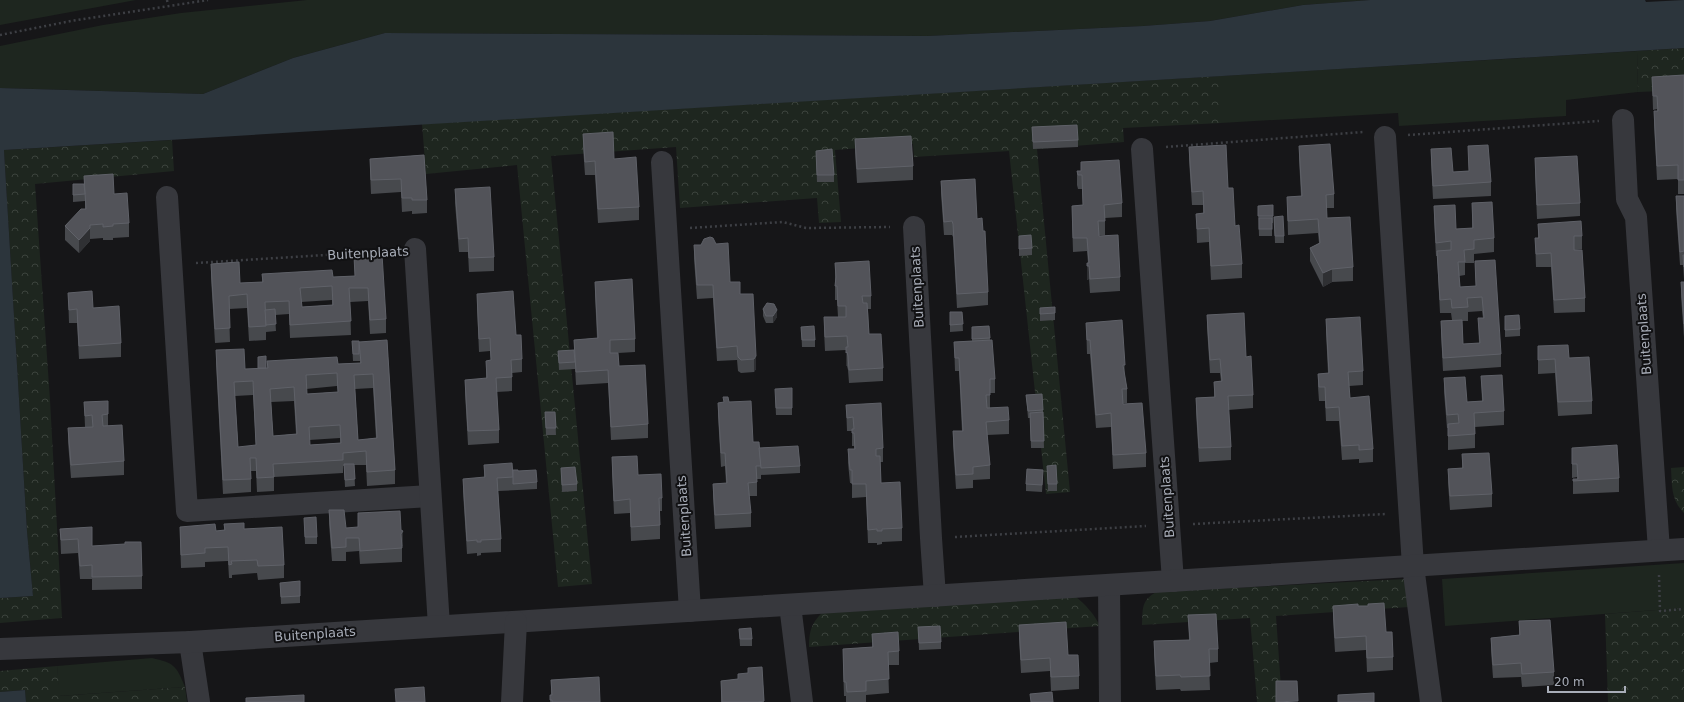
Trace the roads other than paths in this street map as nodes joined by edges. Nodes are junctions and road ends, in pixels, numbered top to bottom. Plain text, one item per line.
1 (1623, 120) dead end
2 (1385, 137) dead end
3 (1142, 149) dead end
4 (662, 162) dead end
5 (167, 196) dead end
6 (914, 227) road end
7 (415, 249) road end
8 (430, 496) junction
9 (1684, 549) edge
10 (1659, 550) junction
11 (1414, 566) junction
12 (1173, 581) junction
13 (1109, 585) junction
14 (935, 596) junction
15 (790, 605) junction
16 (690, 611) junction
17 (516, 622) junction
18 (439, 626) junction
19 (190, 642) junction
20 (0, 649) edge
21 (199, 702) edge
22 (512, 702) edge
23 (802, 702) edge
24 (1110, 702) edge
25 (1431, 702) edge

1 - 10 street, Buitenplaats
2 - 11 street
3 - 12 street, Buitenplaats
4 - 16 street, Buitenplaats
5 - 8 street
6 - 14 street, Buitenplaats
7 - 8 street, Buitenplaats
8 - 18 street, Buitenplaats
9 - 10 street, Buitenplaats
10 - 11 street, Buitenplaats
11 - 12 street, Buitenplaats
11 - 25 street
12 - 13 street, Buitenplaats
13 - 14 street, Buitenplaats
13 - 24 street
14 - 15 street, Buitenplaats
15 - 16 street, Buitenplaats
15 - 23 street
16 - 17 street, Buitenplaats
17 - 18 street, Buitenplaats
17 - 22 street
18 - 19 street, Buitenplaats
19 - 20 street, Buitenplaats
19 - 21 street

